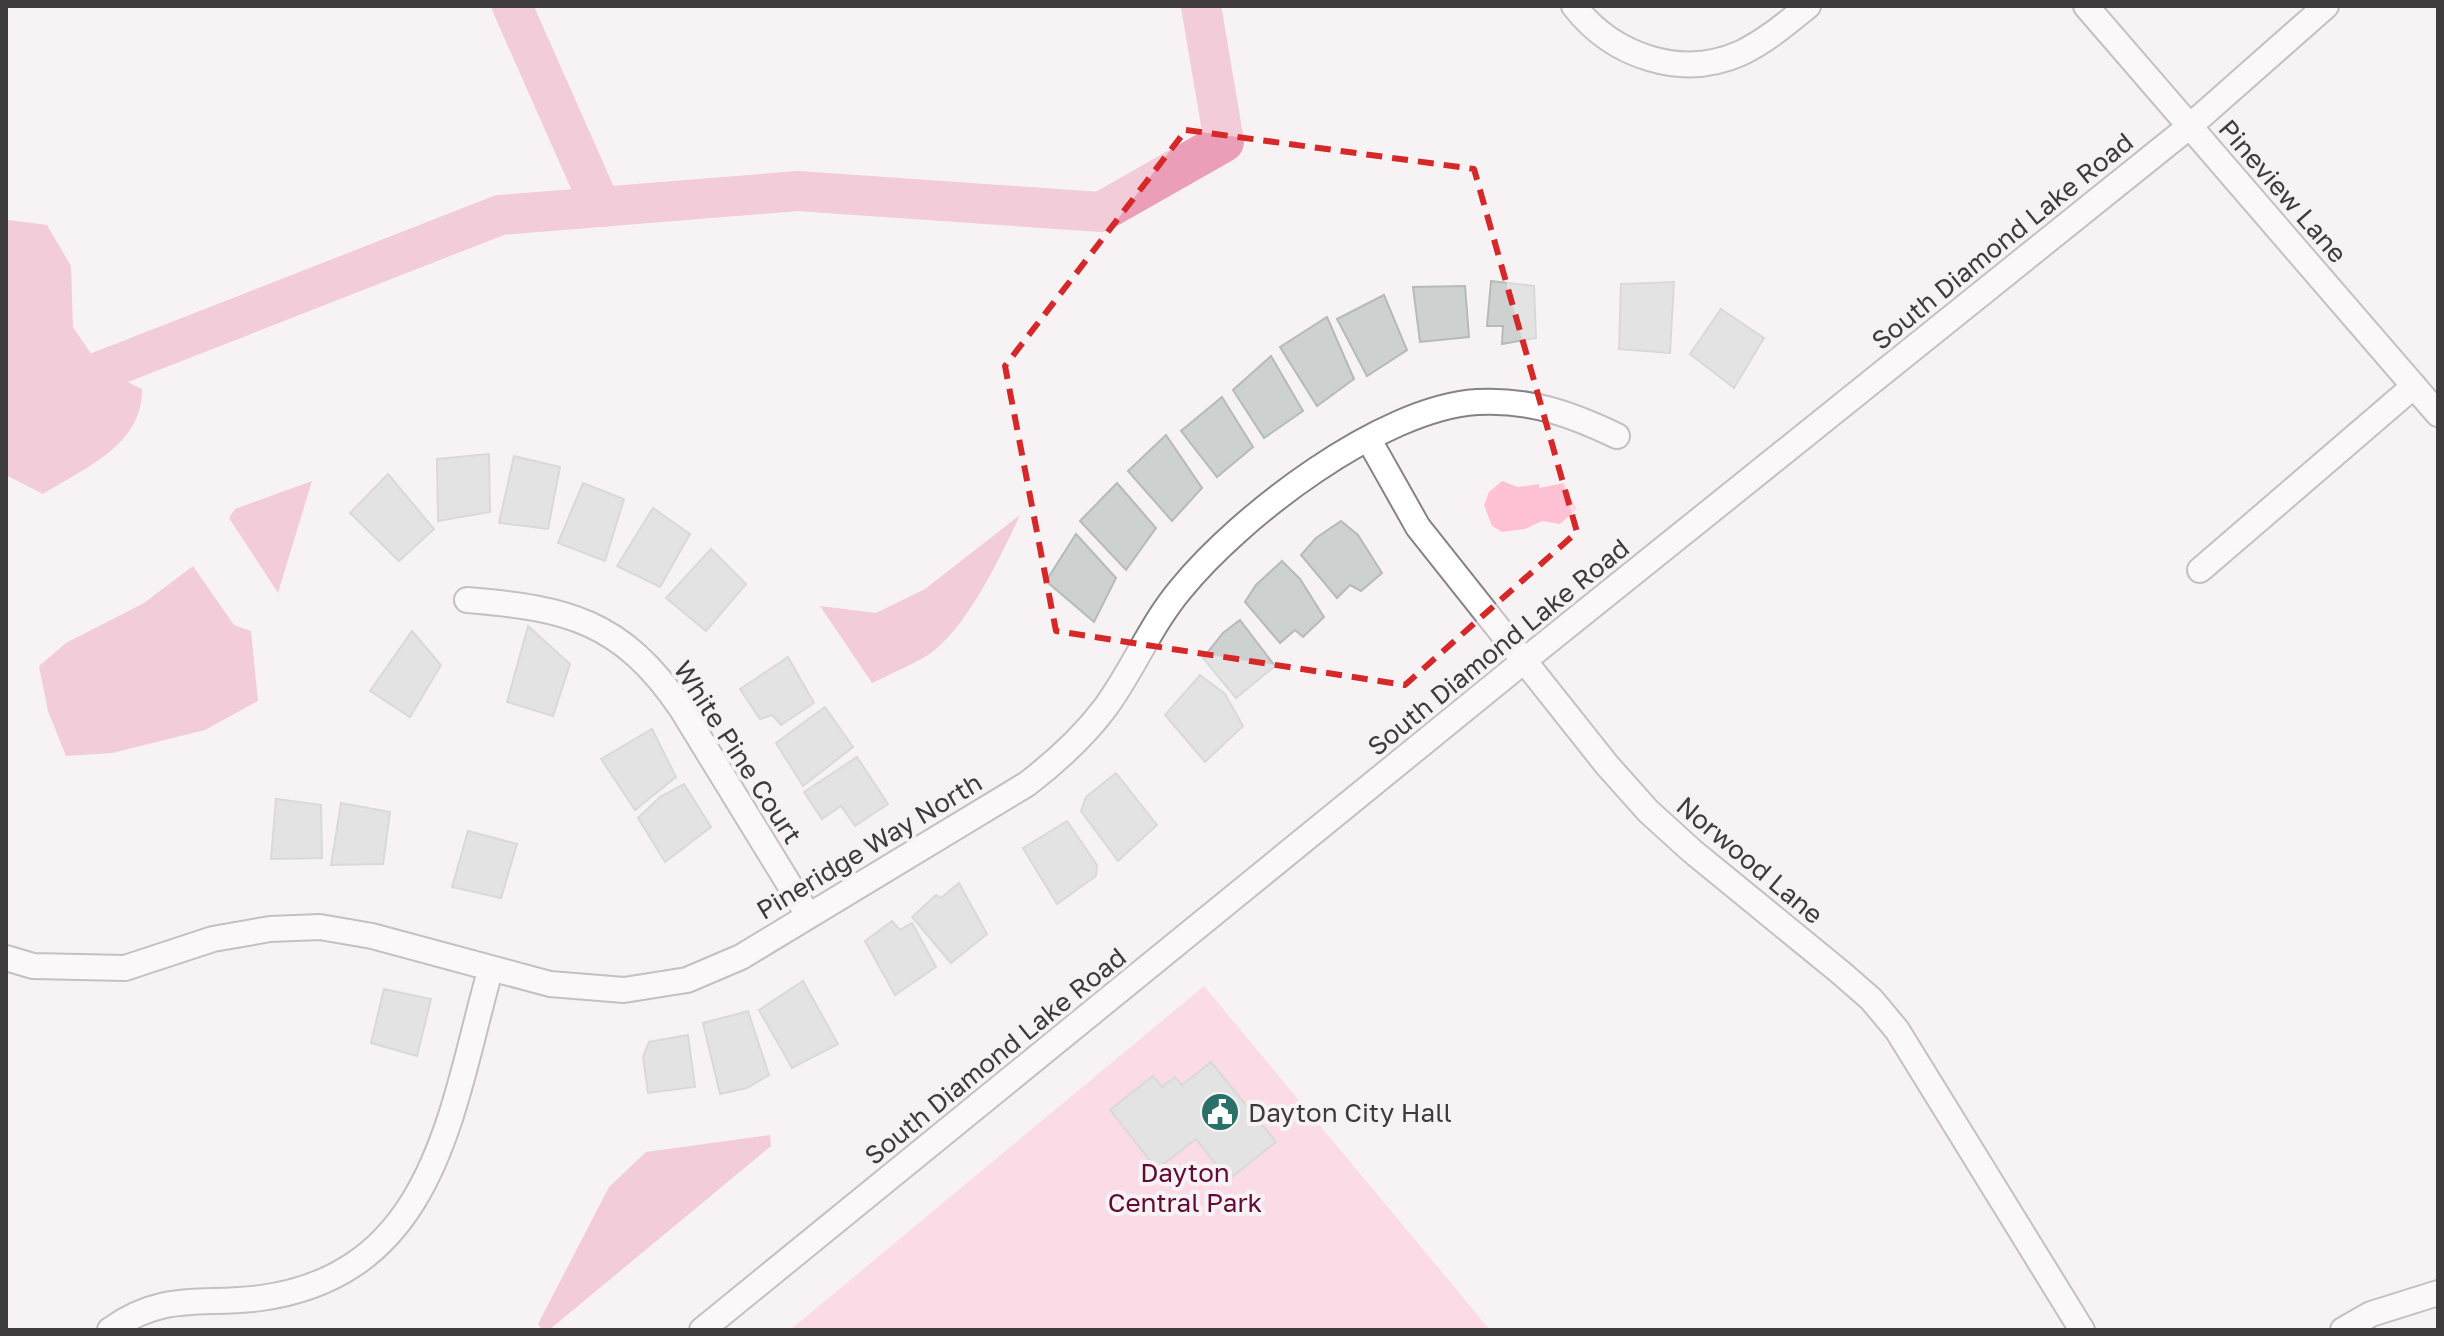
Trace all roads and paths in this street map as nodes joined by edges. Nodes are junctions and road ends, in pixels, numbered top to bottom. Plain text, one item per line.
1 (1574, 6) edge
2 (1808, 6) edge
3 (2086, 6) edge
4 (2326, 6) edge
5 (2190, 126) junction
6 (2414, 386) junction
7 (2438, 414) edge
8 (1617, 436) dead end
9 (1369, 440) junction
10 (2200, 570) dead end
11 (467, 600) dead end
12 (1525, 660) junction
13 (808, 915) junction
14 (6, 958) edge
15 (490, 971) junction
16 (2438, 1293) edge
17 (110, 1330) edge
18 (702, 1330) edge
19 (2082, 1330) edge
20 (2343, 1330) edge

1 - 2 street
3 - 5 street, Pineview Lane
4 - 5 street, South Diamond Lake Road
5 - 6 street, Pineview Lane
5 - 12 street, South Diamond Lake Road
6 - 7 street, Pineview Lane
6 - 10 street
8 - 9 street, Pineridge Way North
9 - 12 street, Norwood Lane
9 - 13 street, Pineridge Way North
11 - 13 street, White Pine Court
12 - 18 street, South Diamond Lake Road
12 - 19 street, Norwood Lane
13 - 15 street, Pineridge Way North
14 - 15 street, Pineridge Way North
15 - 17 street
16 - 20 street

